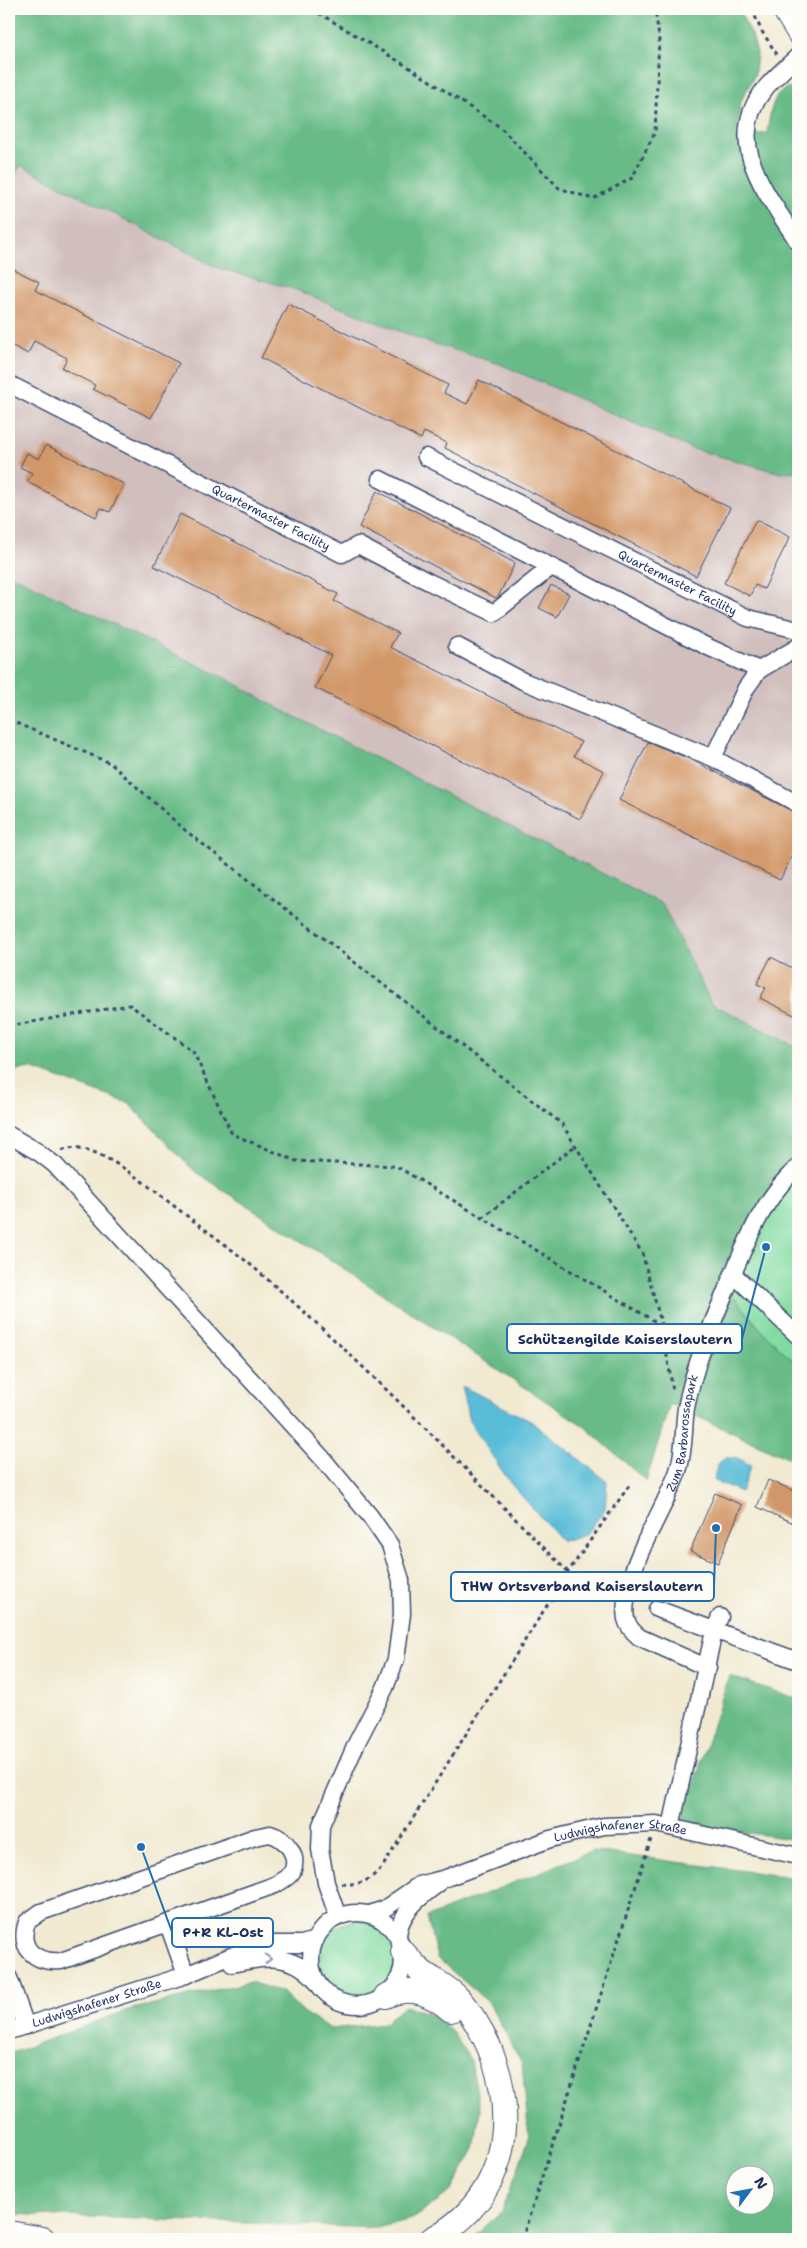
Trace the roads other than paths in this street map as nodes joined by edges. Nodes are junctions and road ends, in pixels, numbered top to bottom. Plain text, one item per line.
1 (782, 9) edge
2 (798, 35) edge
3 (798, 56) edge
4 (798, 242) edge
5 (9, 384) edge
6 (426, 457) dead end
7 (380, 479) dead end
8 (551, 567) junction
9 (798, 630) edge
10 (457, 646) dead end
11 (795, 652) edge
12 (759, 670) junction
13 (713, 758) junction
14 (798, 804) edge
15 (9, 1135) edge
16 (798, 1167) edge
17 (733, 1274) junction
18 (798, 1336) edge
19 (657, 1609) dead end
20 (717, 1624) junction
21 (798, 1661) edge
22 (708, 1668) junction
23 (664, 1826) junction
24 (798, 1856) edge
25 (446, 1878) junction
26 (370, 1914) junction
27 (338, 1916) junction
28 (168, 1924) junction
29 (315, 1940) junction
30 (401, 1944) junction
31 (186, 1975) junction
32 (9, 1978) edge
33 (316, 1980) junction
34 (386, 1996) junction
35 (26, 2026) junction
36 (9, 2031) edge
37 (486, 2042) junction
38 (9, 2233) edge
39 (43, 2239) edge
40 (432, 2239) edge

1 - 2 main road
3 - 4 street
5 - 8 street, Quartermaster Facility
6 - 9 street, Quartermaster Facility
7 - 8 street
8 - 12 street
10 - 13 street
11 - 12 street
12 - 13 street
13 - 14 street
15 - 27 street
16 - 17 street, Zum Barbarossapark
17 - 18 street
17 - 22 street, Zum Barbarossapark
19 - 20 street
20 - 21 street
20 - 22 street
22 - 23 street
23 - 24 street, Ludwigshafener Straße
23 - 25 street, Ludwigshafener Straße
25 - 26 street, Ludwigshafener Straße
25 - 30 street, Ludwigshafener Straße
26 - 27 street
26 - 30 street
27 - 29 street
28 - 28 street
28 - 31 street
29 - 31 street, Ludwigshafener Straße
29 - 33 street
30 - 34 street
30 - 37 highway
31 -> 33 street, Ludwigshafener Straße
31 - 35 street, Ludwigshafener Straße
32 - 35 street
33 - 34 street
34 - 37 highway
35 - 36 street, Ludwigshafener Straße
37 - 40 highway
38 - 39 highway

